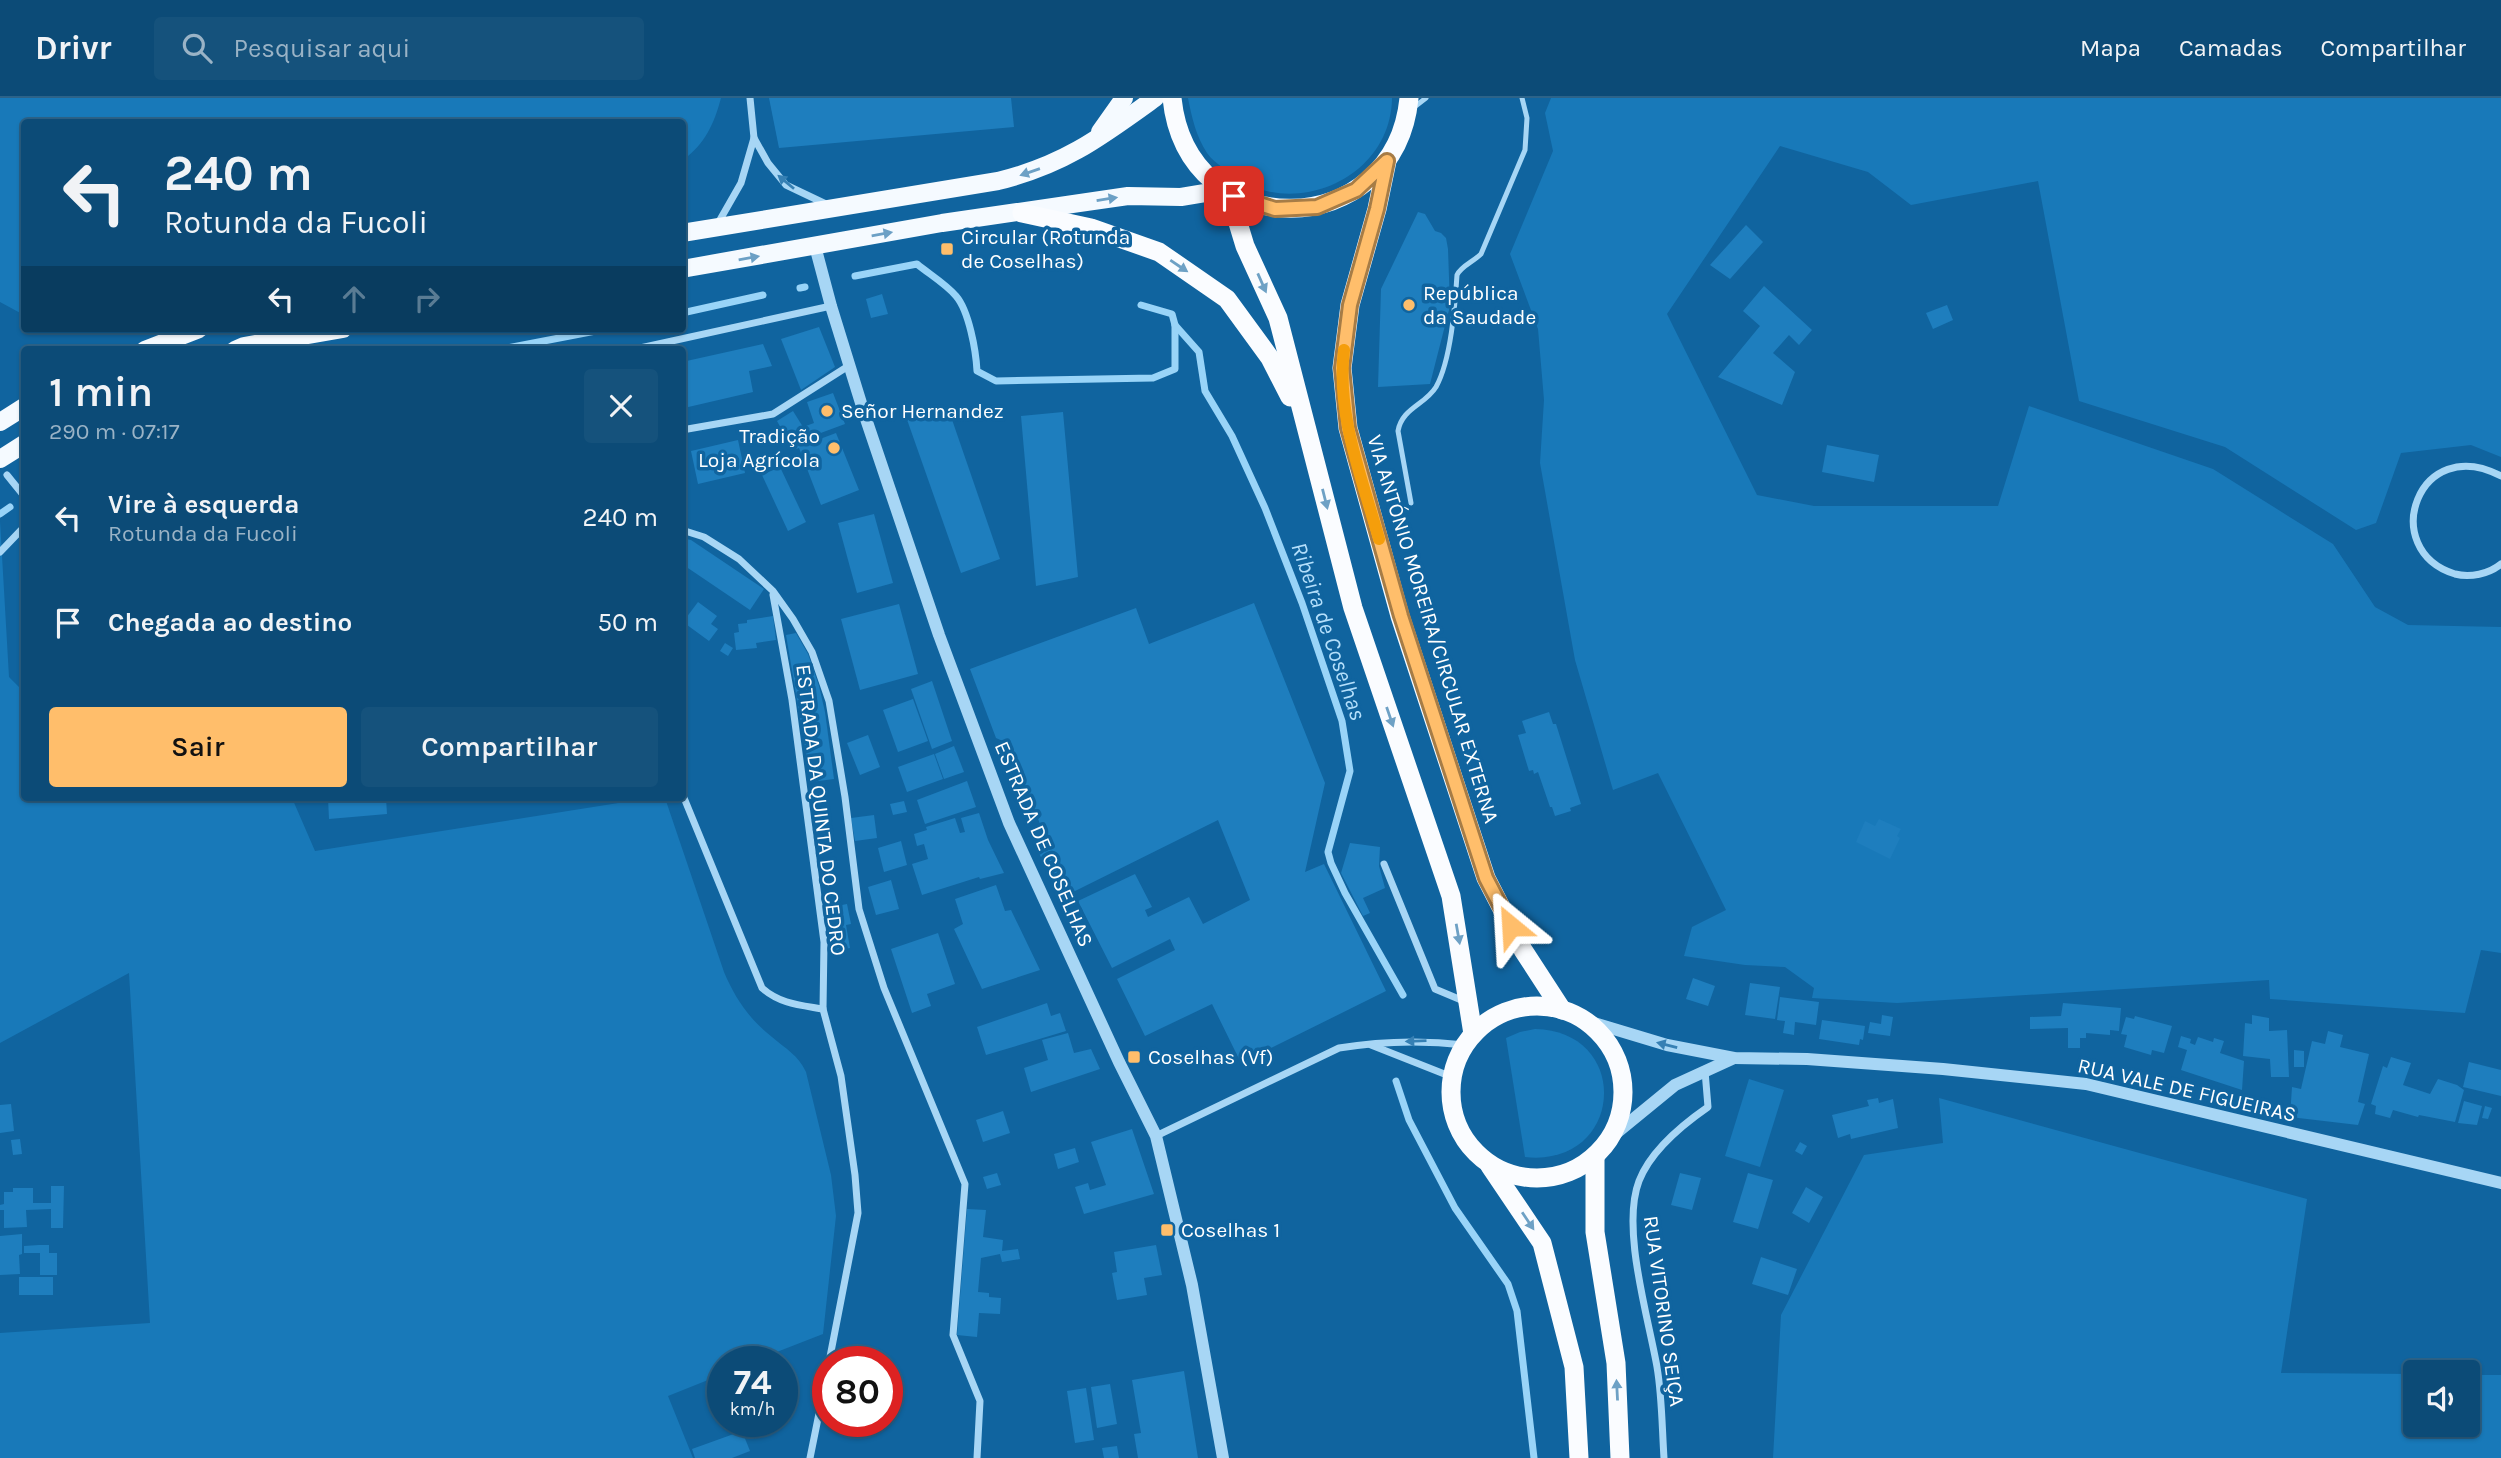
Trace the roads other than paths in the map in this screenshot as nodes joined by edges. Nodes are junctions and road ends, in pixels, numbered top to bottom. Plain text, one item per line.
1 (750, 98) edge
2 (1125, 98) edge
3 (1155, 98) edge
4 (1172, 98) edge
5 (1426, 98) edge
6 (1522, 98) edge
7 (1408, 105) edge
8 (754, 138) junction
9 (1092, 144) junction
10 (1387, 161) junction
11 (1229, 193) junction
12 (834, 207) junction
13 (1023, 212) junction
14 (716, 227) junction
15 (686, 232) edge
16 (815, 246) junction
17 (686, 268) edge
18 (831, 306) junction
19 (190, 333) edge
20 (320, 333) edge
21 (155, 346) edge
22 (244, 346) edge
23 (649, 346) edge
24 (849, 365) junction
25 (21, 409) edge
26 (0, 422) edge
27 (686, 429) edge
28 (1308, 433) junction
29 (21, 447) edge
30 (3, 467) edge
31 (2501, 476) edge
32 (21, 492) edge
33 (1411, 503) dead end
34 (21, 530) edge
35 (686, 531) edge
36 (0, 552) edge
37 (2501, 564) edge
38 (773, 591) junction
39 (685, 801) edge
40 (1384, 864) dead end
41 (1467, 1003) junction
42 (823, 1009) junction
43 (1562, 1010) junction
44 (1584, 1020) junction
45 (1469, 1040) junction
46 (1367, 1044) junction
47 (1734, 1058) junction
48 (1705, 1071) junction
49 (1452, 1077) junction
50 (1156, 1136) junction
51 (1609, 1139) junction
52 (1595, 1157) junction
53 (1489, 1165) junction
54 (2501, 1183) edge
55 (832, 1346) edge
56 (814, 1437) edge
57 (810, 1458) edge
58 (977, 1458) edge
59 (1223, 1458) edge
60 (1579, 1458) edge
61 (1620, 1458) edge
62 (1664, 1458) edge

1 - 8 street
2 - 9 main road
3 - 9 main road
4 - 11 highway
5 - 7 lane
6 - 33 lane
7 - 10 highway
12 -> 8 street
8 - 14 street
9 -> 12 main road
10 - 11 highway
10 - 43 highway, VIA ANTÓNIO MOREIRA/CIRCULAR EXTERNA
13 -> 11 main road
11 -> 28 highway
12 - 14 main road
16 -> 13 main road
13 -> 28 highway
14 - 15 main road
17 -> 16 main road
16 - 18 street, ESTRADA DE COSELHAS
18 - 23 street
18 - 24 street, ESTRADA DE COSELHAS
19 - 21 main road
20 - 22 main road
24 - 27 street
24 - 50 street, ESTRADA DE COSELHAS
25 - 26 main road
28 -> 41 highway
29 - 30 main road
30 - 32 street
31 - 37 street
34 - 36 street
35 - 38 street
38 - 42 street, ESTRADA DA QUINTA DO CEDRO
38 - 58 street
39 - 42 street
40 - 41 street
41 - 45 highway
42 - 55 street, ESTRADA DA QUINTA DO CEDRO
43 - 44 highway
43 - 45 highway
47 -> 44 street, RUA VALE DE FIGUEIRAS
44 - 51 highway
45 -> 46 street
45 - 49 highway
46 - 49 street
46 - 50 street
47 - 48 street, RUA VALE DE FIGUEIRAS
47 - 54 street, RUA VALE DE FIGUEIRAS
48 - 51 street, RUA VALE DE FIGUEIRAS
48 - 62 street, RUA VITORINO SEIÇA
49 - 53 highway
50 - 59 street, ESTRADA DE COSELHAS
51 - 52 highway
52 - 53 highway
61 -> 52 highway
53 -> 60 highway
56 - 57 street

